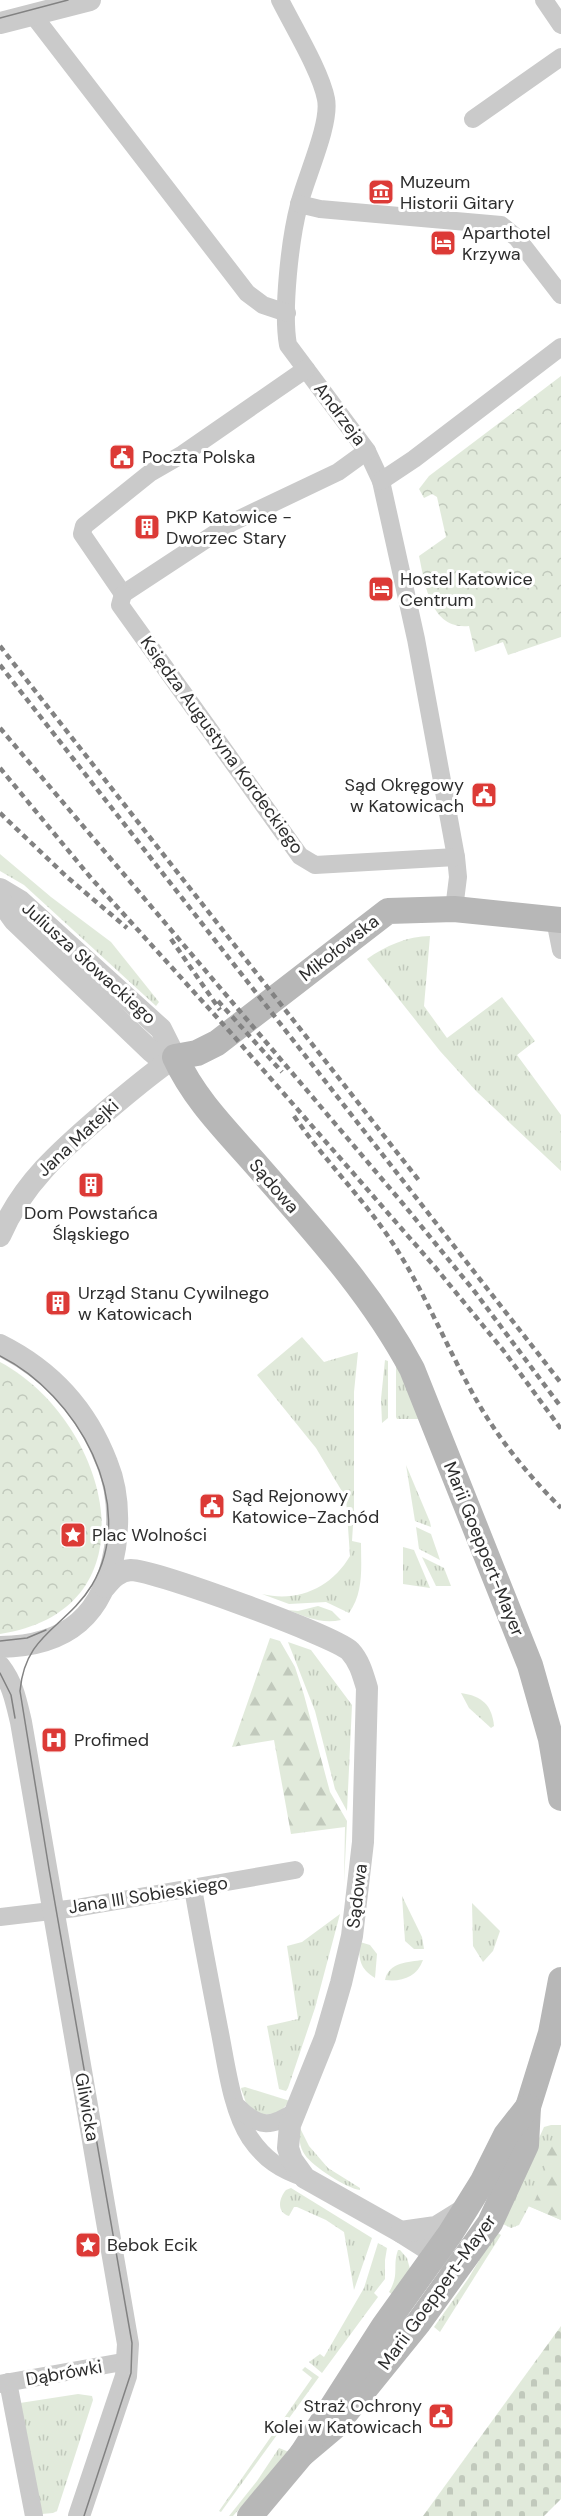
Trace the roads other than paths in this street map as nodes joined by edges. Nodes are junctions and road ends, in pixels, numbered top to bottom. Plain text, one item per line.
1 (90, 0) edge
2 (280, 0) edge
3 (544, 0) edge
4 (33, 15) junction
5 (0, 23) edge
6 (561, 25) edge
7 (561, 57) edge
8 (473, 119) dead end
9 (299, 204) junction
10 (561, 295) edge
11 (286, 313) junction
12 (561, 347) edge
13 (306, 369) junction
14 (368, 451) junction
15 (381, 481) junction
16 (123, 594) junction
17 (456, 857) junction
18 (0, 888) edge
19 (0, 900) edge
20 (454, 909) junction
21 (558, 920) edge
22 (561, 950) edge
23 (175, 1057) junction
24 (0, 1236) edge
25 (378, 1311) joint
26 (0, 1345) edge
27 (105, 1587) junction
28 (33, 1642) junction
29 (0, 1647) edge
30 (0, 1667) edge
31 (15, 1694) junction
32 (561, 1798) edge
33 (295, 1870) dead end
34 (193, 1888) junction
35 (53, 1910) junction
36 (0, 1917) edge
37 (561, 1980) edge
38 (238, 2107) junction
39 (528, 2107) junction
40 (296, 2111) junction
41 (305, 2178) junction
42 (465, 2209) junction
43 (401, 2232) junction
44 (437, 2253) junction
45 (458, 2268) junction
46 (128, 2361) junction
47 (4, 2383) edge
48 (302, 2454) junction
49 (34, 2516) edge
50 (79, 2516) edge
51 (250, 2516) edge

1 - 4 street
2 - 9 street, Andrzeja
3 - 6 street
4 - 5 street
4 - 11 street
7 - 8 street
9 - 10 street
9 - 11 street, Andrzeja
11 - 13 street, Andrzeja
12 - 15 street
13 - 14 street, Andrzeja
13 - 16 street
14 - 15 street, Andrzeja
14 - 16 street
15 - 17 street, Andrzeja
16 - 17 street, Księdza Augustyna Kordeckiego
17 - 20 street, Andrzeja
18 - 23 street, Juliusza Słowackiego
19 - 23 street, Juliusza Słowackiego
20 - 21 main road, Mikołowska
20 - 23 main road, Mikołowska
21 - 22 street
23 - 24 street, Jana Matejki
23 - 25 main road, Sądowa
25 - 32 main road, Marii Goeppert-Mayer
26 - 27 street
27 - 28 street
27 - 40 street, Sądowa
28 - 29 street
28 - 31 street, Gliwicka
30 - 31 street, Gliwicka
31 - 35 street, Gliwicka
33 - 34 street, Jana III Sobieskiego
34 - 35 street, Jana III Sobieskiego
34 - 38 street
35 - 36 street, Jana III Sobieskiego
35 - 46 street, Gliwicka
37 - 39 main road, Marii Goeppert-Mayer
38 - 40 street
38 - 41 street
39 - 42 main road, Marii Goeppert-Mayer
39 - 45 main road, Marii Goeppert-Mayer
40 - 41 street, Sądowa
41 - 43 street
42 - 43 street
42 - 44 main road, Marii Goeppert-Mayer
43 - 44 street
44 - 45 street
44 - 48 main road, Marii Goeppert-Mayer
45 - 48 main road, Marii Goeppert-Mayer
46 - 47 street, Dąbrówki
46 - 50 street, Gliwicka
47 - 49 street
48 - 51 main road, Marii Goeppert-Mayer

